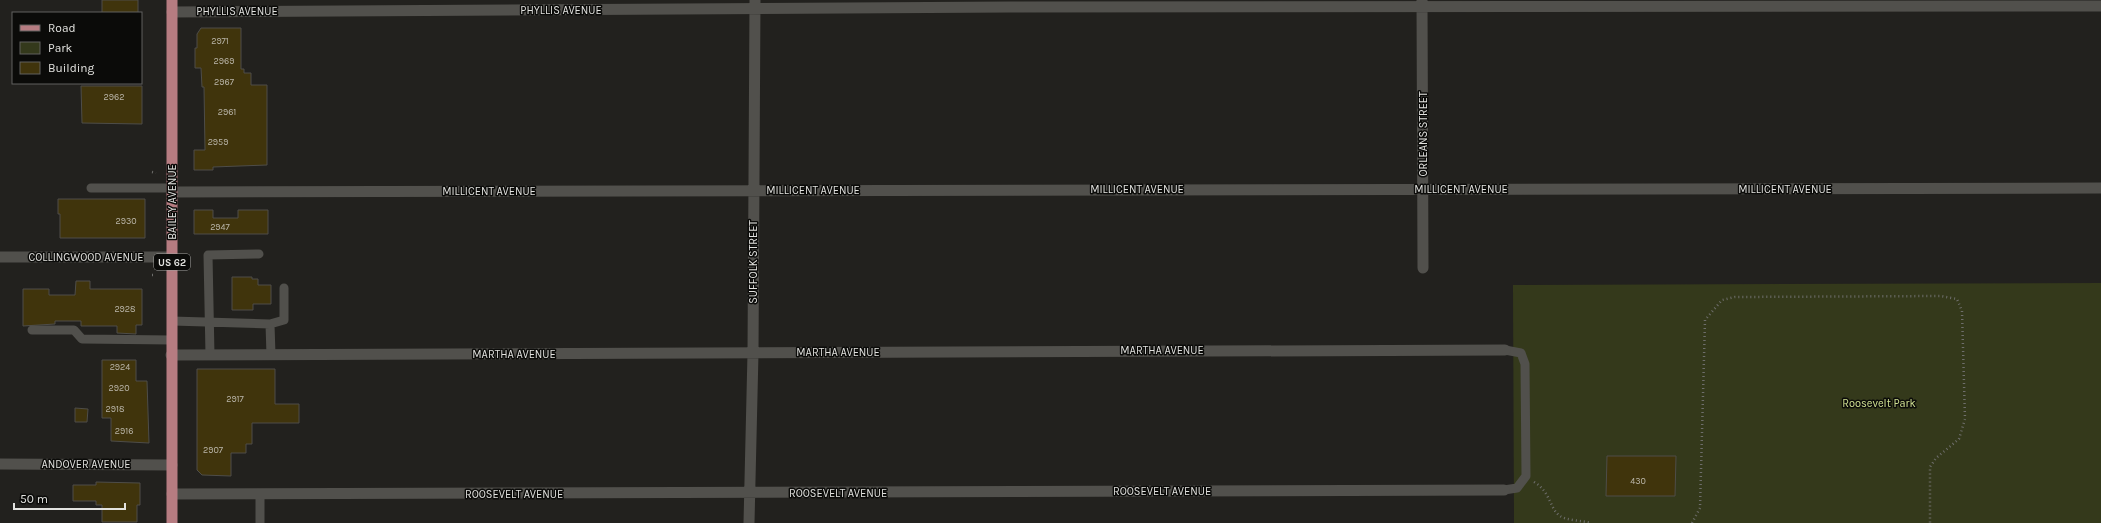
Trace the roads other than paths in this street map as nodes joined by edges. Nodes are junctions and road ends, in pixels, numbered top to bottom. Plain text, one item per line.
1 (172, 0) edge
2 (1422, 3) edge
3 (754, 4) edge
4 (2101, 6) edge
5 (172, 12) junction
6 (91, 188) dead end
7 (2101, 188) edge
8 (1423, 189) junction
9 (172, 190) junction
10 (754, 191) junction
11 (259, 254) dead end
12 (0, 257) edge
13 (172, 257) junction
14 (1423, 268) dead end
15 (284, 288) dead end
16 (172, 321) junction
17 (209, 323) junction
18 (270, 324) junction
19 (32, 330) dead end
20 (172, 340) junction
21 (1505, 350) joint
22 (753, 353) junction
23 (172, 355) junction
24 (210, 355) junction
25 (271, 355) junction
26 (0, 464) edge
27 (172, 465) junction
28 (1504, 490) joint
29 (749, 493) junction
30 (172, 494) junction
31 (260, 495) junction
32 (172, 523) edge
33 (260, 523) edge
34 (749, 523) edge

1 - 5 main road, BAILEY AVENUE / US 62
2 - 3 street, PHYLLIS AVENUE
2 - 4 street, PHYLLIS AVENUE
2 - 8 street, ORLEANS STREET
3 - 5 street, PHYLLIS AVENUE
3 - 10 street, SUFFOLK STREET
5 - 9 main road, BAILEY AVENUE / US 62
6 - 9 lane
7 - 8 street, MILLICENT AVENUE
8 - 10 street, MILLICENT AVENUE
8 - 14 street, ORLEANS STREET
9 - 10 street, MILLICENT AVENUE
9 - 13 main road, BAILEY AVENUE / US 62
10 - 22 street, SUFFOLK STREET
11 - 17 lane
12 - 13 street, COLLINGWOOD AVENUE
13 - 16 main road, BAILEY AVENUE / US 62
15 - 18 lane
16 - 17 lane
16 - 20 main road, BAILEY AVENUE / US 62
17 - 18 lane
17 - 24 lane
18 - 25 lane
19 - 20 lane
20 - 23 main road, BAILEY AVENUE / US 62
21 - 22 street, MARTHA AVENUE
21 - 28 lane
22 - 25 street, MARTHA AVENUE
22 - 29 street, SUFFOLK STREET
23 - 24 street, MARTHA AVENUE
23 - 27 main road, BAILEY AVENUE / US 62
24 - 25 street, MARTHA AVENUE
26 - 27 street, ANDOVER AVENUE
27 - 30 main road, BAILEY AVENUE / US 62
28 - 29 street, ROOSEVELT AVENUE
29 - 31 street, ROOSEVELT AVENUE
29 - 34 street, SUFFOLK STREET
30 - 31 street, ROOSEVELT AVENUE
30 - 32 main road, BAILEY AVENUE / US 62
31 - 33 lane

